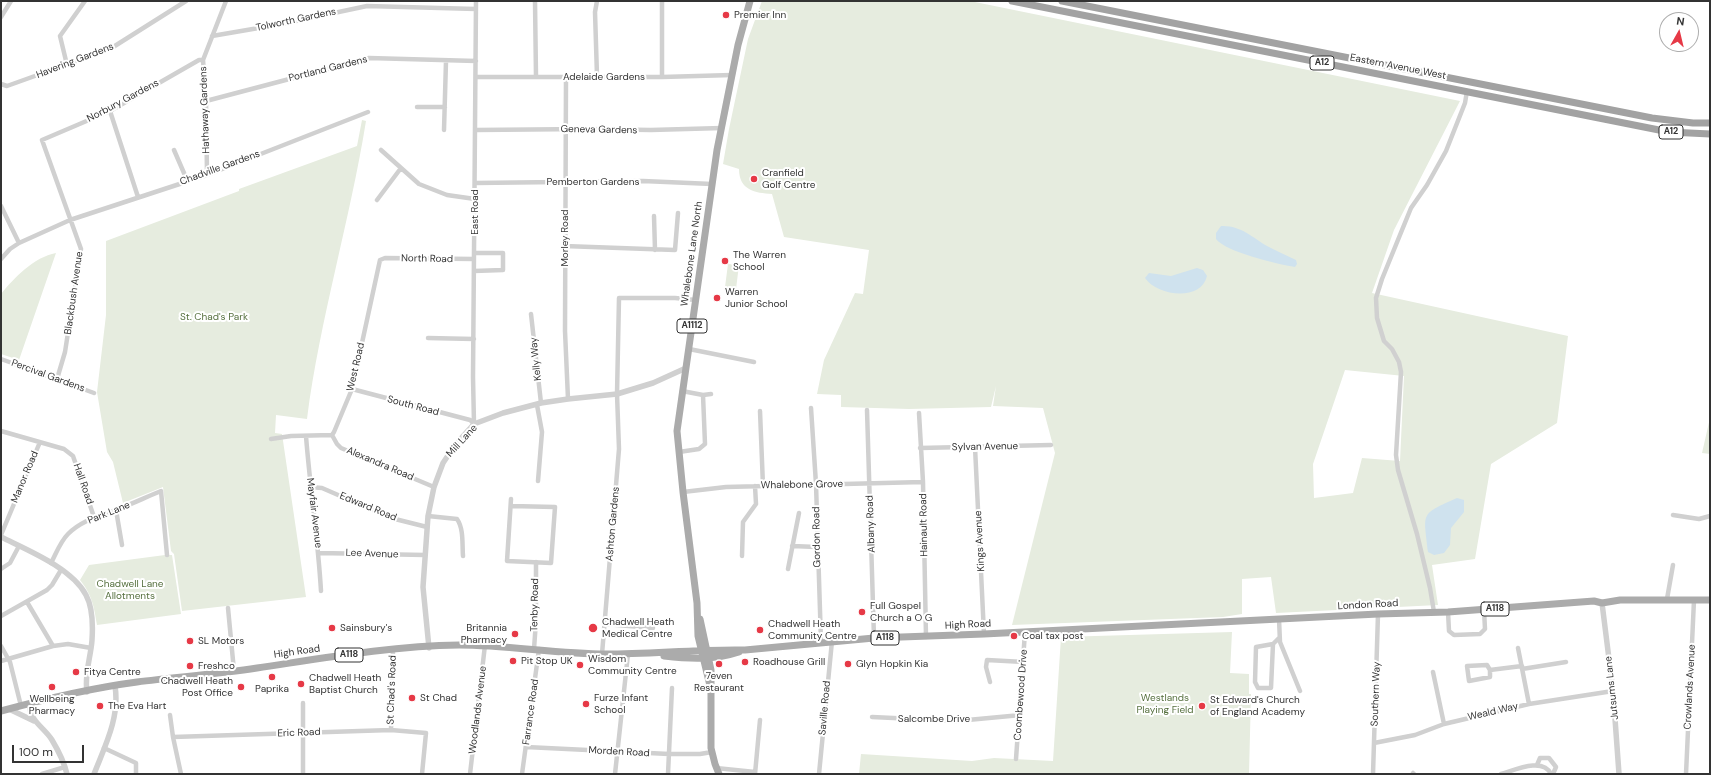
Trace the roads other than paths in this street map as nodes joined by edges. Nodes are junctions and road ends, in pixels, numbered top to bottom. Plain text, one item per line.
1 (11, 1) edge
2 (85, 1) edge
3 (226, 1) edge
4 (476, 1) edge
5 (534, 1) edge
6 (597, 1) edge
7 (662, 1) edge
8 (750, 1) edge
9 (1012, 1) edge
10 (1062, 1) edge
11 (182, 2) edge
12 (476, 9) junction
13 (1, 17) edge
14 (212, 36) junction
15 (203, 60) junction
16 (446, 61) junction
17 (476, 61) junction
18 (67, 65) junction
19 (732, 75) junction
20 (566, 76) junction
21 (597, 76) junction
22 (476, 77) junction
23 (536, 77) junction
24 (662, 77) junction
25 (1, 84) edge
26 (1466, 94) junction
27 (206, 101) junction
28 (417, 107) dead end
29 (444, 107) junction
30 (110, 111) junction
31 (368, 112) dead end
32 (1710, 124) edge
33 (722, 128) junction
34 (565, 129) junction
35 (444, 130) dead end
36 (476, 130) junction
37 (1710, 134) edge
38 (42, 140) joint
39 (174, 150) dead end
40 (381, 150) dead end
41 (401, 168) junction
42 (207, 175) junction
43 (187, 180) junction
44 (566, 182) junction
45 (475, 183) junction
46 (712, 184) junction
47 (138, 197) junction
48 (475, 199) junction
49 (377, 200) dead end
50 (1, 206) edge
51 (678, 213) dead end
52 (654, 216) dead end
53 (70, 220) junction
54 (19, 244) junction
55 (564, 246) junction
56 (655, 250) junction
57 (474, 253) junction
58 (474, 259) junction
59 (1, 260) edge
60 (380, 260) joint
61 (474, 271) junction
62 (696, 300) junction
63 (531, 314) dead end
64 (428, 338) dead end
65 (474, 339) junction
66 (689, 349) junction
67 (1, 359) edge
68 (754, 362) dead end
69 (686, 368) junction
70 (57, 378) junction
71 (352, 389) junction
72 (682, 391) junction
73 (94, 393) dead end
74 (617, 394) junction
75 (711, 394) dead end
76 (703, 395) junction
77 (568, 399) junction
78 (539, 404) junction
79 (811, 408) dead end
80 (867, 410) dead end
81 (760, 411) dead end
82 (919, 413) dead end
83 (474, 424) junction
84 (1, 431) edge
85 (332, 435) junction
86 (306, 436) junction
87 (271, 439) dead end
88 (40, 442) junction
89 (1051, 445) dead end
90 (975, 447) junction
91 (920, 448) junction
92 (679, 452) junction
93 (538, 480) dead end
94 (923, 482) junction
95 (816, 484) junction
96 (870, 484) junction
97 (755, 486) junction
98 (763, 486) junction
99 (310, 487) junction
100 (434, 487) junction
101 (683, 492) junction
102 (511, 500) dead end
103 (511, 506) junction
104 (116, 510) junction
105 (799, 513) dead end
106 (1673, 515) dead end
107 (428, 516) junction
108 (1710, 516) edge
109 (94, 517) junction
110 (427, 527) junction
111 (1, 536) edge
112 (122, 545) dead end
113 (19, 546) junction
114 (792, 546) junction
115 (817, 547) junction
116 (319, 552) junction
117 (167, 555) dead end
118 (425, 555) junction
119 (463, 556) dead end
120 (742, 556) dead end
121 (536, 562) junction
122 (51, 563) junction
123 (1673, 565) dead end
124 (1, 569) edge
125 (788, 569) dead end
126 (61, 570) junction
127 (321, 590) dead end
128 (1667, 599) junction
129 (1694, 600) junction
130 (1710, 600) edge
131 (27, 602) junction
132 (1602, 603) junction
133 (228, 608) dead end
134 (1484, 610) junction
135 (1434, 612) junction
136 (1448, 612) junction
137 (1378, 614) junction
138 (1, 616) edge
139 (1279, 619) junction
140 (605, 624) junction
141 (653, 628) dead end
142 (1025, 632) junction
143 (984, 634) junction
144 (926, 637) junction
145 (874, 638) junction
146 (1279, 638) junction
147 (832, 641) junction
148 (821, 642) junction
149 (1273, 644) junction
150 (1, 646) edge
151 (53, 646) junction
152 (486, 646) junction
153 (91, 648) junction
154 (429, 648) junction
155 (1518, 648) dead end
156 (537, 649) junction
157 (393, 650) junction
158 (602, 654) junction
159 (628, 654) junction
160 (705, 655) junction
161 (8, 659) junction
162 (1, 661) edge
163 (1024, 662) junction
164 (1566, 662) dead end
165 (1522, 668) junction
166 (1490, 670) junction
167 (234, 671) junction
168 (1433, 672) dead end
169 (990, 682) dead end
170 (114, 686) junction
171 (672, 688) dead end
172 (1300, 691) dead end
173 (1613, 691) junction
174 (87, 692) junction
175 (303, 703) dead end
176 (30, 704) junction
177 (1529, 704) junction
178 (21, 706) junction
179 (9, 709) junction
180 (1, 712) edge
181 (170, 715) dead end
182 (1021, 715) junction
183 (872, 717) dead end
184 (760, 720) dead end
185 (35, 721) junction
186 (1444, 724) junction
187 (391, 730) junction
188 (303, 732) junction
189 (172, 737) junction
190 (1374, 743) junction
191 (526, 747) junction
192 (104, 748) junction
193 (617, 752) junction
194 (712, 752) junction
195 (669, 754) junction
196 (1016, 759) dead end
197 (1537, 765) junction
198 (65, 767) junction
199 (716, 770) edge
200 (755, 773) edge
201 (42, 774) edge
202 (67, 774) edge
203 (94, 774) edge
204 (136, 774) edge
205 (181, 774) edge
206 (303, 774) edge
207 (422, 774) edge
208 (470, 774) edge
209 (522, 774) edge
210 (615, 774) edge
211 (668, 774) edge
212 (819, 774) edge
213 (1373, 774) edge
214 (1501, 774) edge
215 (1552, 774) edge
216 (1619, 774) edge
217 (1686, 774) edge

1 - 13 street
2 - 18 street
3 - 14 street, Hathaway Gardens
4 - 12 street, East Road
5 - 23 street
6 - 21 street
7 - 24 street
8 - 19 main road, Whalebone Lane North / A1112
9 - 26 highway, Eastern Avenue West / A12
10 - 32 highway, Eastern Avenue West / A12
11 - 18 street, Havering Gardens
12 - 14 street, Tolworth Gardens
12 - 17 street, East Road
14 - 15 street, Hathaway Gardens
15 - 27 street, Hathaway Gardens
15 - 30 street, Norbury Gardens
16 - 17 street, Portland Gardens
16 - 27 street, Portland Gardens
16 - 29 street
17 - 22 street, East Road
18 - 25 street, Havering Gardens
19 - 24 street, Adelaide Gardens
19 - 33 main road, Whalebone Lane North / A1112
20 - 21 street, Adelaide Gardens
20 - 23 street, Adelaide Gardens
20 - 34 street, Morley Road
21 - 24 street, Adelaide Gardens
22 - 23 street, Adelaide Gardens
22 - 36 street, East Road
26 - 37 highway, Eastern Avenue West / A12
26 - 135 street
27 - 42 street, Hathaway Gardens
28 - 29 street
29 - 35 street
30 - 38 street, Norbury Gardens
30 - 47 street
31 - 42 street, Chadville Gardens
33 - 34 street, Geneva Gardens
33 - 46 main road, Whalebone Lane North / A1112
34 - 36 street, Geneva Gardens
34 - 44 street, Morley Road
36 - 45 street, East Road
38 - 53 street, Blackbush Avenue
39 - 43 street
40 - 41 street
41 - 48 street
41 - 49 street
42 - 43 street, Chadville Gardens
43 - 47 street, Chadville Gardens
44 - 45 street, Pemberton Gardens
44 - 46 street, Pemberton Gardens
44 - 55 street, Morley Road
45 - 48 street, East Road
46 - 62 main road, Whalebone Lane North / A1112
47 - 53 street, Chadville Gardens
48 - 57 street, East Road
50 - 54 street
51 - 56 street
52 - 56 street
53 - 54 street, Chadville Gardens
53 - 70 street, Blackbush Avenue
54 - 59 street, Chadville Gardens
55 - 56 street
55 - 77 street, Morley Road
57 - 58 street, East Road
57 - 61 street
58 - 60 street, North Road
58 - 61 street, East Road
60 - 71 street, West Road
61 - 65 street, East Road
62 - 66 main road, Whalebone Lane North / A1112
62 - 74 street, Ashton Gardens
63 - 78 street, Kelly Way
64 - 65 street
65 - 83 street, East Road
66 - 68 street
66 - 69 main road, Whalebone Lane North / A1112
67 - 70 street, Percival Gardens
69 - 72 main road, Whalebone Lane North / A1112
69 - 74 street, Mill Lane
70 - 73 street, Percival Gardens
71 - 83 street, South Road
71 - 85 street, West Road
72 - 76 street
72 - 92 main road, Whalebone Lane North / A1112
74 - 77 street, Mill Lane
74 - 140 street, Ashton Gardens
75 - 76 street
76 - 92 street
77 - 78 street, Mill Lane
78 - 83 street, Mill Lane
78 - 93 street, Kelly Way
79 - 95 street, Gordon Road
80 - 96 street, Albany Road
81 - 98 street
82 - 91 street, Hainault Road
83 - 100 street, Mill Lane
84 - 88 street, Hall Road
85 - 86 street
85 - 100 street, Alexandra Road
86 - 87 street
86 - 99 street, Mayfair Avenue
88 - 109 street, Hall Road
88 - 111 street, Manor Road
89 - 90 street, Sylvan Avenue
90 - 91 street, Sylvan Avenue
90 - 143 street, Kings Avenue
91 - 94 street, Hainault Road
92 - 101 main road, Whalebone Lane North / A1112
94 - 96 street, Whalebone Grove
94 - 144 street, Hainault Road
95 - 96 street, Whalebone Grove
95 - 98 street, Whalebone Grove
95 - 115 street, Gordon Road
96 - 145 street, Albany Road
97 - 98 street, Whalebone Grove
97 - 101 street, Whalebone Grove
97 - 120 street
99 - 110 street, Edward Road
99 - 116 street, Mayfair Avenue
100 - 107 street, Mill Lane
101 - 160 main road, Whalebone Lane North / A1112
102 - 103 street
103 - 121 street
103 - 121 street
104 - 109 street, Park Lane
104 - 112 street
104 - 117 street, Park Lane
105 - 114 street
106 - 108 street
107 - 110 street, Mill Lane
107 - 119 street
109 - 122 street, Park Lane
110 - 118 street, Mill Lane
111 - 113 street
113 - 122 street
113 - 124 street
114 - 115 street
114 - 125 street
115 - 148 street, Gordon Road
116 - 118 street, Lee Avenue
116 - 127 street, Mayfair Avenue
118 - 154 street, Mill Lane
121 - 156 street, Tenby Road
122 - 126 street
123 - 128 street
126 - 131 street
126 - 153 street
128 - 129 main road, London Road / A118
128 - 132 main road, London Road / A118
129 - 130 main road, London Road / A118
129 - 217 street, Crowlands Avenue
131 - 138 street
131 - 151 street
132 - 134 main road, London Road / A118
132 - 173 street, Jutsums Lane
133 - 167 street
134 - 136 main road, London Road / A118
134 - 136 street
135 - 136 main road, London Road / A118
135 - 137 main road, London Road / A118
137 - 139 main road, London Road / A118
137 - 190 street, Southern Way
139 - 142 main road, London Road / A118
139 - 146 street
140 - 141 street
140 - 158 street, Ashton Gardens
142 - 143 main road, High Road / A118
142 - 163 street, Coombewood Drive
143 - 144 main road, High Road / A118
144 - 145 main road, High Road / A118
145 - 147 main road, High Road / A118
146 - 149 street
146 - 172 street
147 - 148 main road, High Road / A118
147 - 212 street, Saville Road
148 - 160 main road, High Road / A118
149 - 149 street
150 - 161 street
151 - 153 street
151 - 161 street
152 - 154 main road, High Road / A118
152 - 156 main road, High Road / A118
152 - 208 street, Woodlands Avenue
153 - 174 street
154 - 157 main road, High Road / A118
155 - 165 street
156 - 158 main road, High Road / A118
156 - 191 street, Farrance Road
157 - 167 main road, High Road / A118
157 - 187 street, St Chad's Road
158 - 159 main road, High Road / A118
159 - 160 main road, High Road / A118
159 - 193 street
160 - 194 main road, A1112
161 - 162 street
161 - 178 street
163 - 169 street
163 - 182 street, Coombewood Drive
164 - 165 street
165 - 166 street
165 - 177 street
166 - 166 street
167 - 170 main road, High Road / A118
168 - 186 street
170 - 174 main road, High Road / A118
170 - 192 street
171 - 195 street
173 - 177 street, Weald Way
173 - 216 street, Jutsums Lane
174 - 176 main road, High Road / A118
175 - 188 street
176 - 178 main road, High Road / A118
176 - 185 street
177 - 186 street, Weald Way
178 - 179 main road, High Road / A118
179 - 180 main road, High Road / A118
179 - 185 street
181 - 189 street
182 - 183 street, Salcombe Drive
182 - 196 street, Coombewood Drive
184 - 200 street
185 - 198 street
186 - 190 street, Weald Way
187 - 188 street, Eric Road
187 - 207 street, Eric Road
188 - 189 street, Eric Road
188 - 206 street
189 - 205 street
190 - 213 street, Southern Way
191 - 193 street, Morden Road
191 - 209 street, Farrance Road
192 - 203 street
192 - 204 street
193 - 195 street, Morden Road
193 - 210 street
194 - 195 street, Morden Road
194 - 199 main road, A1112
195 - 211 street
197 - 214 street
197 - 215 street
197 - 215 street
198 - 201 street
198 - 202 street
199 - 200 street

